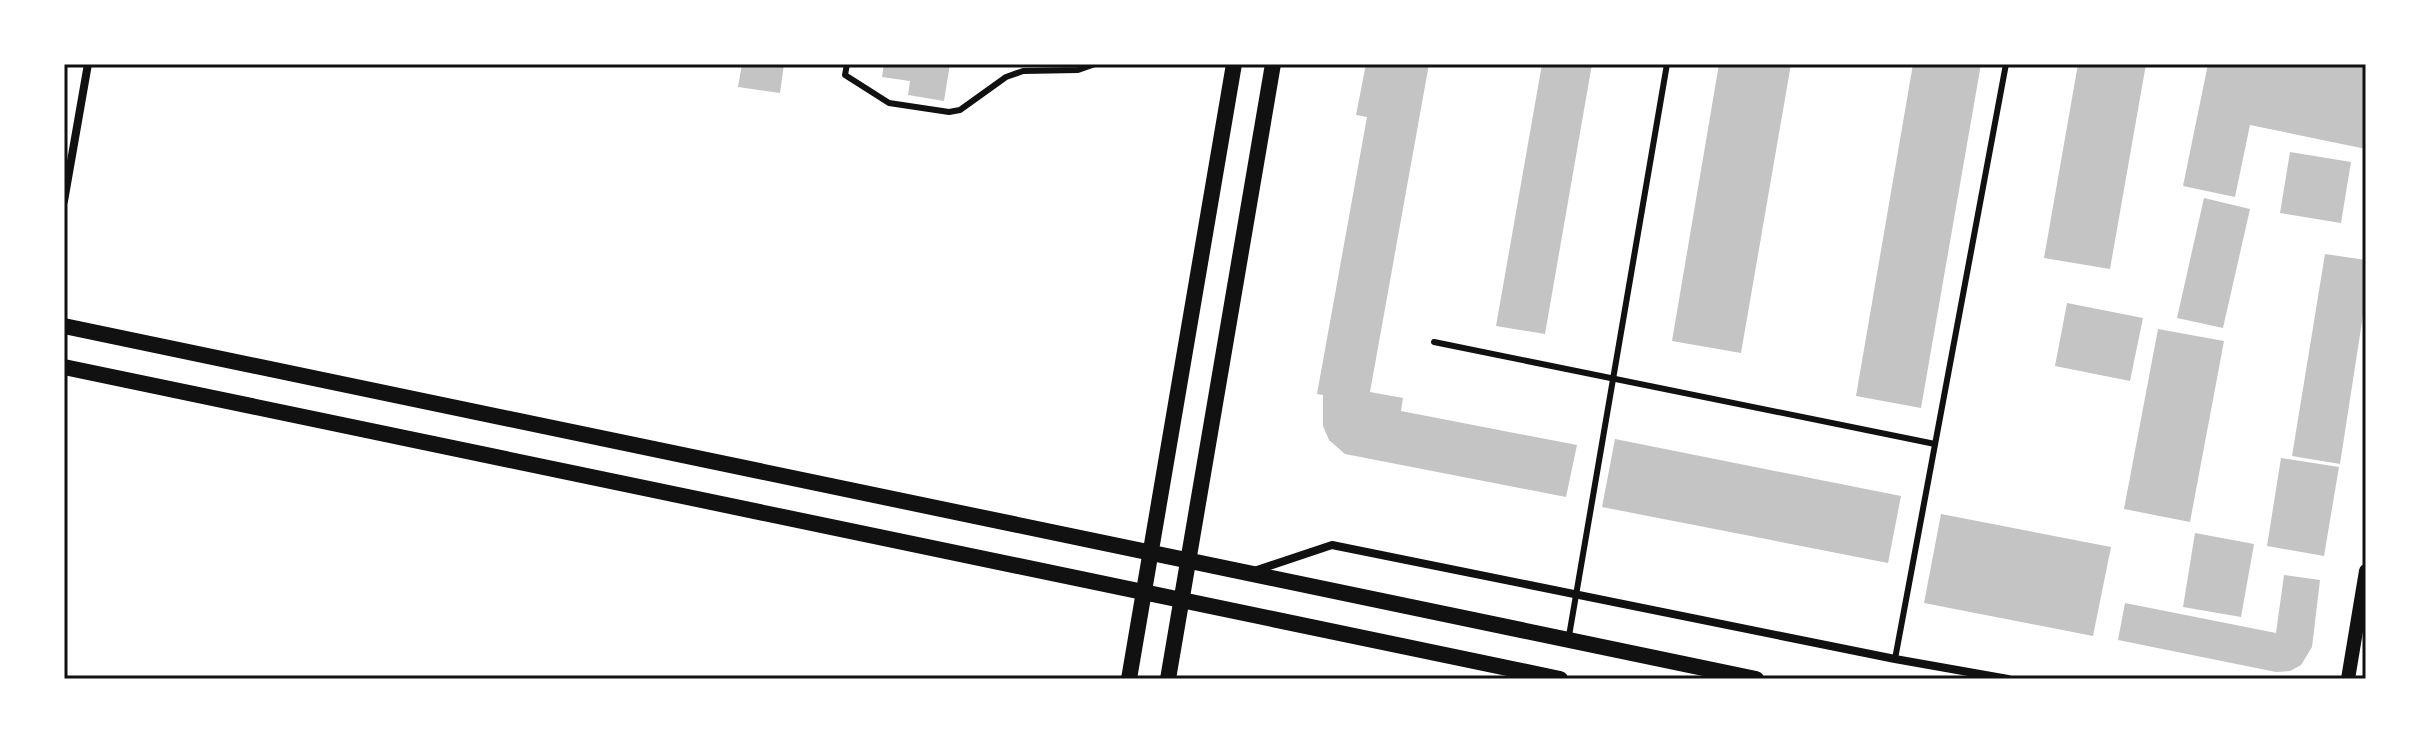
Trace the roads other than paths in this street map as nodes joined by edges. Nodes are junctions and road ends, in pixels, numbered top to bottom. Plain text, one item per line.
1 (88, 64) edge
2 (847, 64) edge
3 (1011, 64) edge
4 (1095, 64) edge
5 (1234, 64) edge
6 (1273, 64) edge
7 (1667, 64) edge
8 (2006, 64) edge
9 (1013, 75) junction
10 (64, 201) edge
11 (64, 326) edge
12 (1434, 342) dead end
13 (64, 367) edge
14 (1613, 379) junction
15 (1935, 444) junction
16 (1151, 553) junction
17 (1189, 560) junction
18 (2366, 571) edge
19 (1248, 573) junction
20 (1144, 592) junction
21 (1576, 594) junction
22 (1182, 600) junction
23 (1568, 640) junction
24 (1895, 659) junction
25 (1129, 679) edge
26 (1168, 679) edge
27 (1560, 679) edge
28 (1756, 679) edge
29 (2008, 679) edge
30 (2348, 679) edge

1 - 10 street
2 - 9 lane
3 - 9 lane
4 - 9 lane
5 - 16 main road
6 - 17 main road
7 - 14 lane
8 - 15 lane
11 - 16 main road
12 - 14 lane
13 - 20 main road
14 - 15 lane
14 - 21 lane
15 - 24 lane
16 - 17 main road
16 - 20 main road
17 - 19 main road
17 - 22 main road
18 - 30 street
19 - 21 street
19 - 23 main road
20 - 22 main road
20 - 25 main road
21 - 23 lane
21 - 24 street
22 - 26 main road
22 - 27 main road
23 - 28 main road
24 - 29 street

